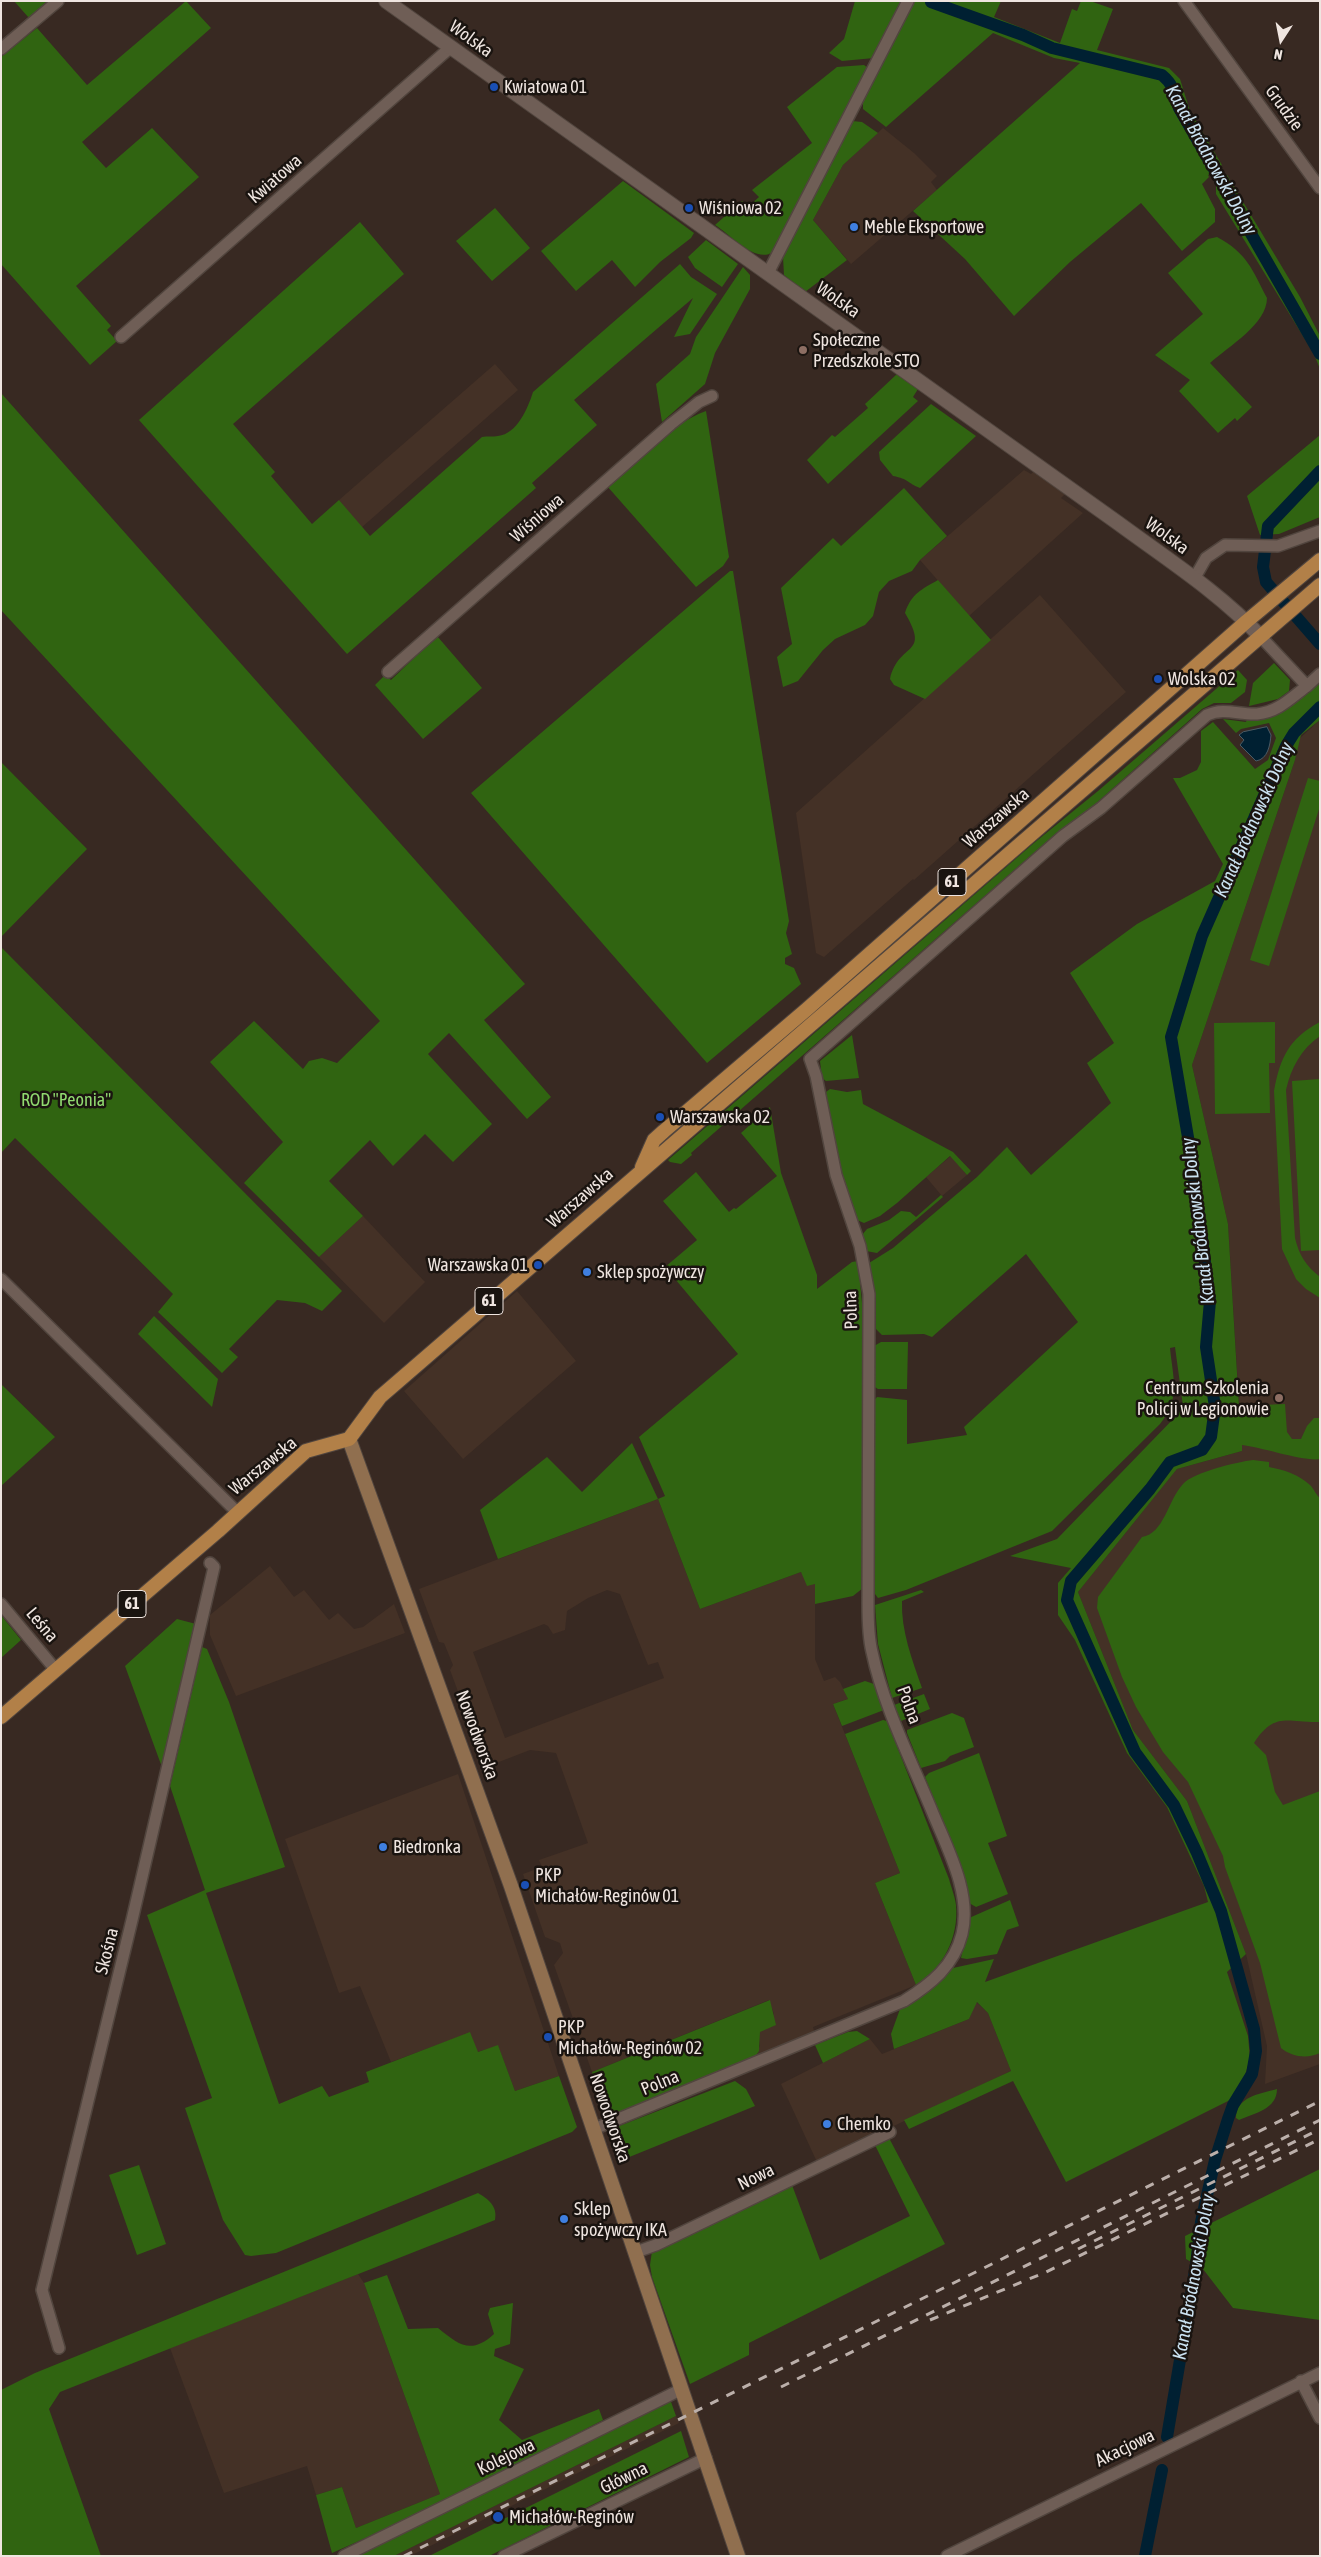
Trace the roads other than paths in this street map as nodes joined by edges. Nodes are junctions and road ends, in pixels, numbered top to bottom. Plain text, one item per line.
1 (58, 1) edge
2 (386, 1) edge
3 (908, 1) edge
4 (1184, 1) edge
5 (451, 48) junction
6 (1, 49) edge
7 (1320, 188) edge
8 (768, 273) junction
9 (121, 337) dead end
10 (712, 396) dead end
11 (1320, 530) edge
12 (1320, 560) edge
13 (1194, 579) junction
14 (1320, 585) edge
15 (1247, 622) junction
16 (1261, 637) junction
17 (388, 672) dead end
18 (1318, 676) edge
19 (1307, 686) junction
20 (640, 1172) junction
21 (1, 1278) edge
22 (349, 1440) junction
23 (237, 1512) junction
24 (210, 1563) dead end
25 (1, 1604) edge
26 (55, 1669) junction
27 (1, 1717) edge
28 (594, 2129) junction
29 (890, 2132) dead end
30 (636, 2252) junction
31 (58, 2348) dead end
32 (1320, 2373) edge
33 (1301, 2381) junction
34 (682, 2389) junction
35 (1320, 2418) edge
36 (706, 2458) junction
37 (344, 2556) edge
38 (504, 2556) edge
39 (738, 2556) edge
40 (947, 2556) edge

1 - 6 street
2 - 5 street, Wolska
3 - 8 street
4 - 7 street, Grudzie
5 - 8 street, Wolska
5 - 9 street, Kwiatowa
8 - 13 street, Wolska
10 - 17 street, Wiśniowa
11 - 13 street
12 - 15 main road, Warszawska / 61
13 - 15 street, Wolska
14 - 16 main road, Warszawska / 61
15 - 16 street, Wolska
15 - 20 main road, Warszawska / 61
16 - 19 street
16 - 20 main road, Warszawska / 61
18 - 19 street
19 - 28 street, Polna
20 - 22 main road, Warszawska / 61
21 - 23 street
22 - 23 main road, Warszawska / 61
22 - 28 main road, Nowodworska
23 - 26 main road, Warszawska / 61
24 - 31 street, Skośna
25 - 26 street, Leśna
26 - 27 main road, Warszawska / 61
28 - 30 main road, Nowodworska
29 - 30 street, Nowa
30 - 34 main road, Nowodworska
32 - 33 street, Akacjowa
33 - 35 street
33 - 40 street, Akacjowa
34 - 36 main road, Nowodworska
34 - 37 street, Kolejowa
36 - 38 street, Główna
36 - 39 main road, Nowodworska

